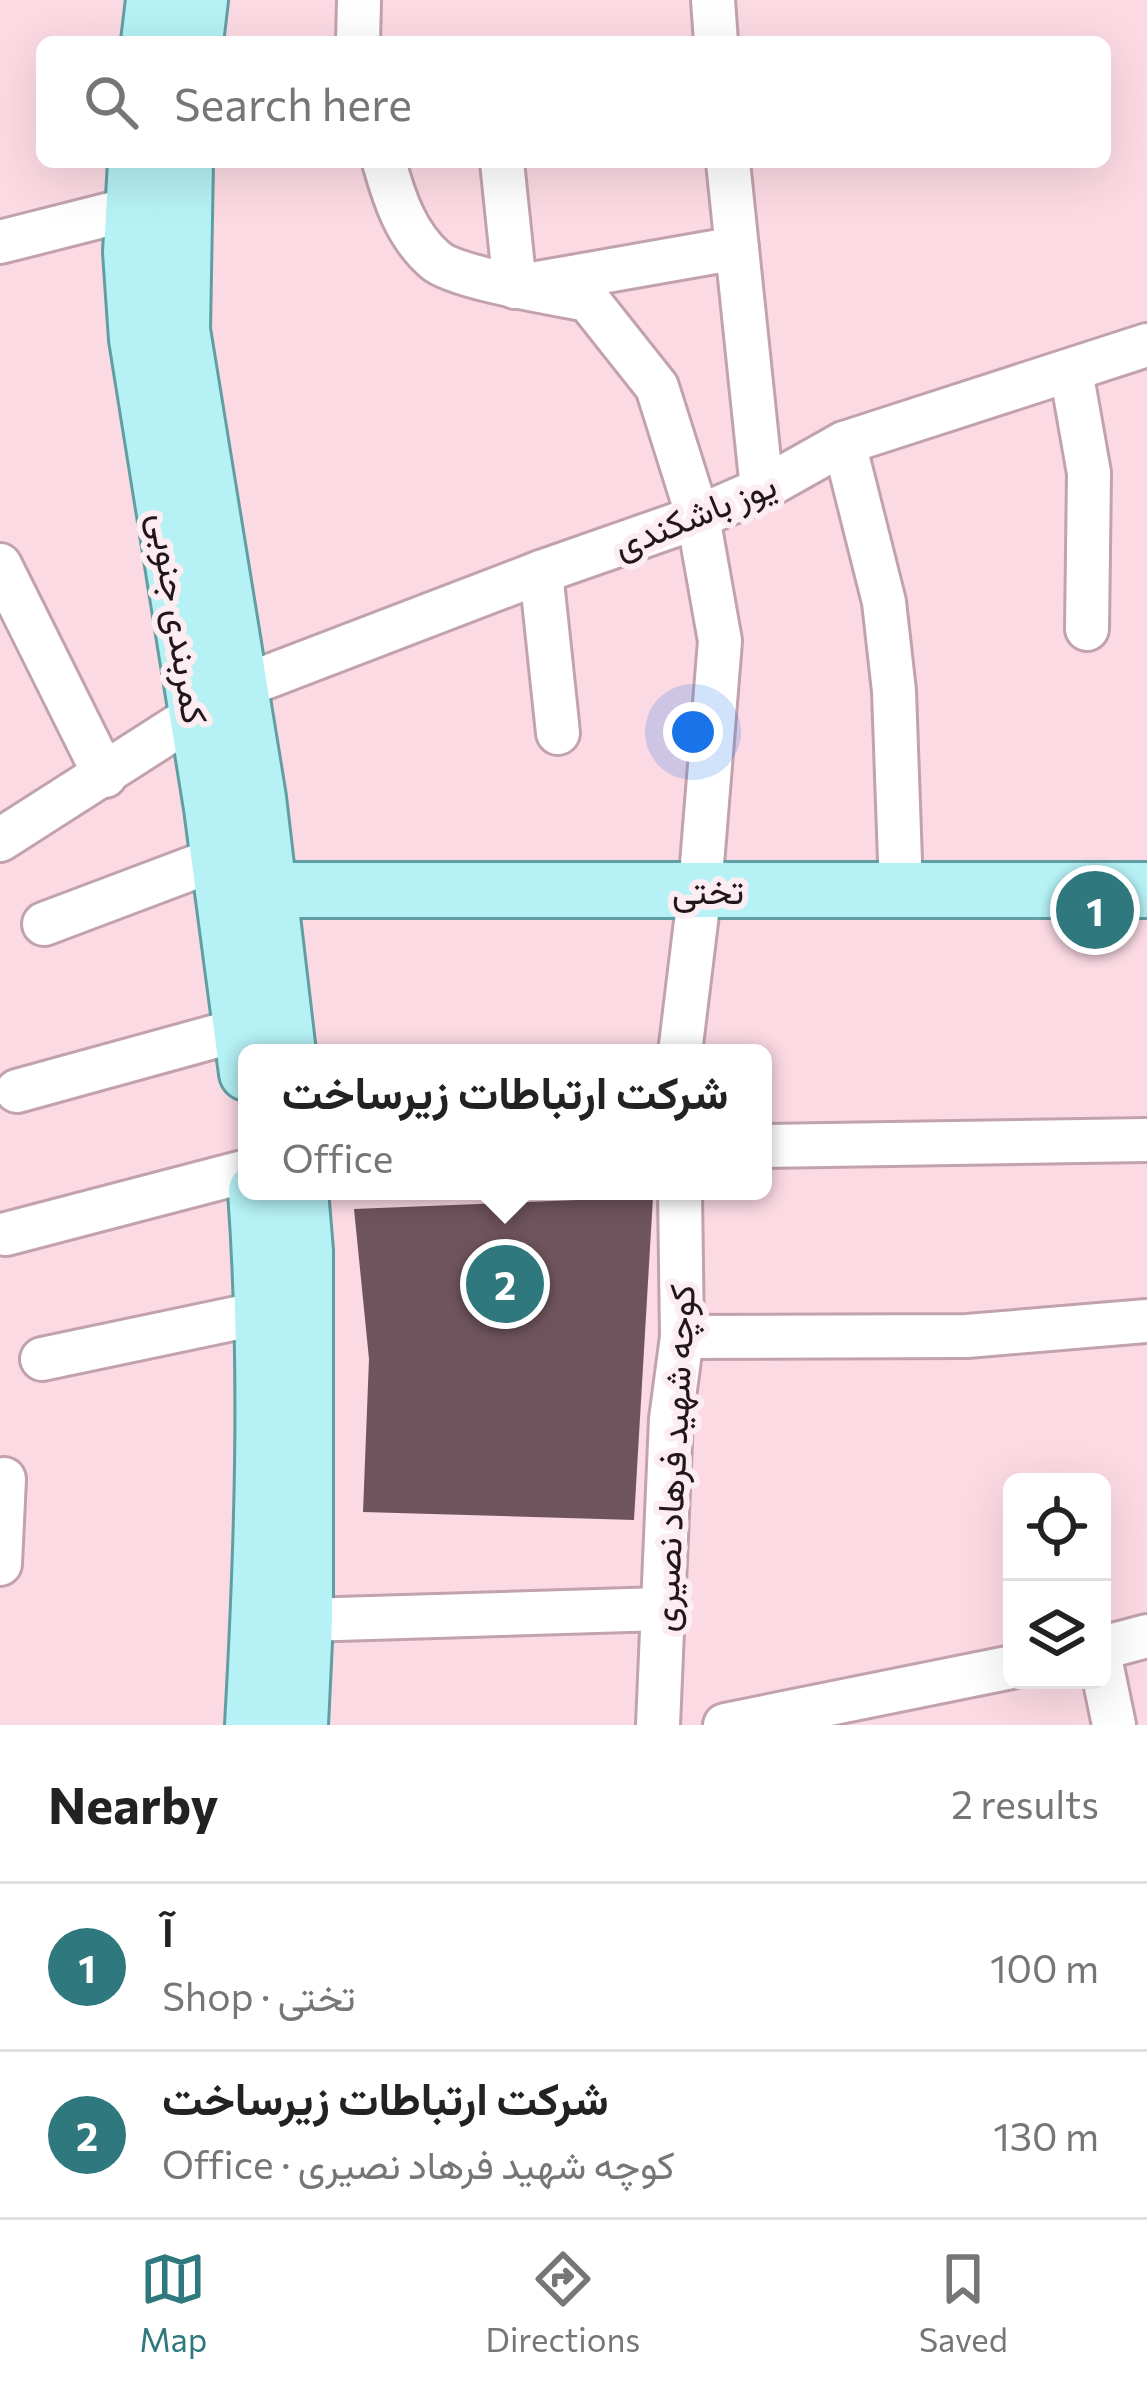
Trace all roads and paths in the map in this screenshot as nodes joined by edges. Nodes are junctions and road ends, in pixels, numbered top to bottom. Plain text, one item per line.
1 (154, 0) edge
2 (200, 0) edge
3 (359, 0) edge
4 (713, 0) edge
5 (150, 36) edge
6 (196, 36) edge
7 (358, 36) edge
8 (716, 36) edge
9 (185, 168) edge
10 (386, 168) edge
11 (503, 168) edge
12 (729, 168) edge
13 (135, 185) edge
14 (0, 242) edge
15 (737, 248) junction
16 (515, 287) junction
17 (1147, 345) edge
18 (1071, 370) junction
19 (844, 442) junction
20 (763, 489) junction
21 (698, 518) junction
22 (0, 565) edge
23 (541, 572) junction
24 (1087, 629) dead end
25 (219, 700) junction
26 (558, 733) dead end
27 (105, 776) junction
28 (0, 840) edge
29 (219, 858) junction
30 (700, 889) junction
31 (901, 889) junction
32 (269, 890) junction
33 (1147, 890) edge
34 (44, 924) dead end
35 (257, 1044) edge
36 (259, 1044) edge
37 (681, 1044) edge
38 (238, 1055) edge
39 (17, 1091) dead end
40 (1147, 1140) edge
41 (772, 1146) edge
42 (238, 1173) edge
43 (256, 1200) edge
44 (301, 1200) edge
45 (680, 1200) edge
46 (7, 1234) dead end
47 (261, 1313) junction
48 (1147, 1322) edge
49 (682, 1337) junction
50 (42, 1359) dead end
51 (4, 1479) dead end
52 (0, 1564) edge
53 (661, 1609) junction
54 (305, 1620) junction
55 (1147, 1636) edge
56 (1111, 1646) edge
57 (1003, 1669) edge
58 (1107, 1689) edge
59 (254, 1725) edge
60 (300, 1725) edge
61 (658, 1725) edge
62 (725, 1725) edge
63 (1114, 1725) edge

1 - 5 main road
2 - 6 main road
3 - 7 street
4 - 8 street
9 - 25 main road, کمربندی جنوبی
10 - 16 street
11 - 16 street
12 - 15 street
13 - 14 street
13 - 25 main road, کمربندی جنوبی
15 - 16 street
15 - 20 street
16 - 21 street
17 - 18 street, یوز باشکندی
18 - 19 street, یوز باشکندی
18 - 24 street
19 - 20 street, یوز باشکندی
19 - 31 street
20 - 21 street, یوز باشکندی
21 - 23 street, یوز باشکندی
21 - 30 street
22 - 27 street
23 - 25 street, یوز باشکندی
23 - 26 street
25 - 27 street, یوز باشکندی
25 - 29 main road, کمربندی جنوبی
25 - 32 main road, کمربندی جنوبی
27 - 28 street, یوز باشکندی
29 - 34 street
29 - 35 main road, کمربندی جنوبی
30 - 31 main road, تختی
30 - 32 main road, تختی
30 - 37 street
31 - 33 main road, تختی
32 - 36 main road, کمربندی جنوبی
38 - 39 street
40 - 41 street
42 - 46 street
43 - 47 main road
44 - 54 main road
45 - 49 street, کوچه شهید فرهاد نصیری
47 - 50 street
47 - 59 main road
48 - 49 street
49 - 53 street, کوچه شهید فرهاد نصیری
51 - 52 street
53 - 54 street
53 - 61 street, کوچه شهید فرهاد نصیری
54 - 60 main road
55 - 56 street
57 - 62 street
58 - 63 street

